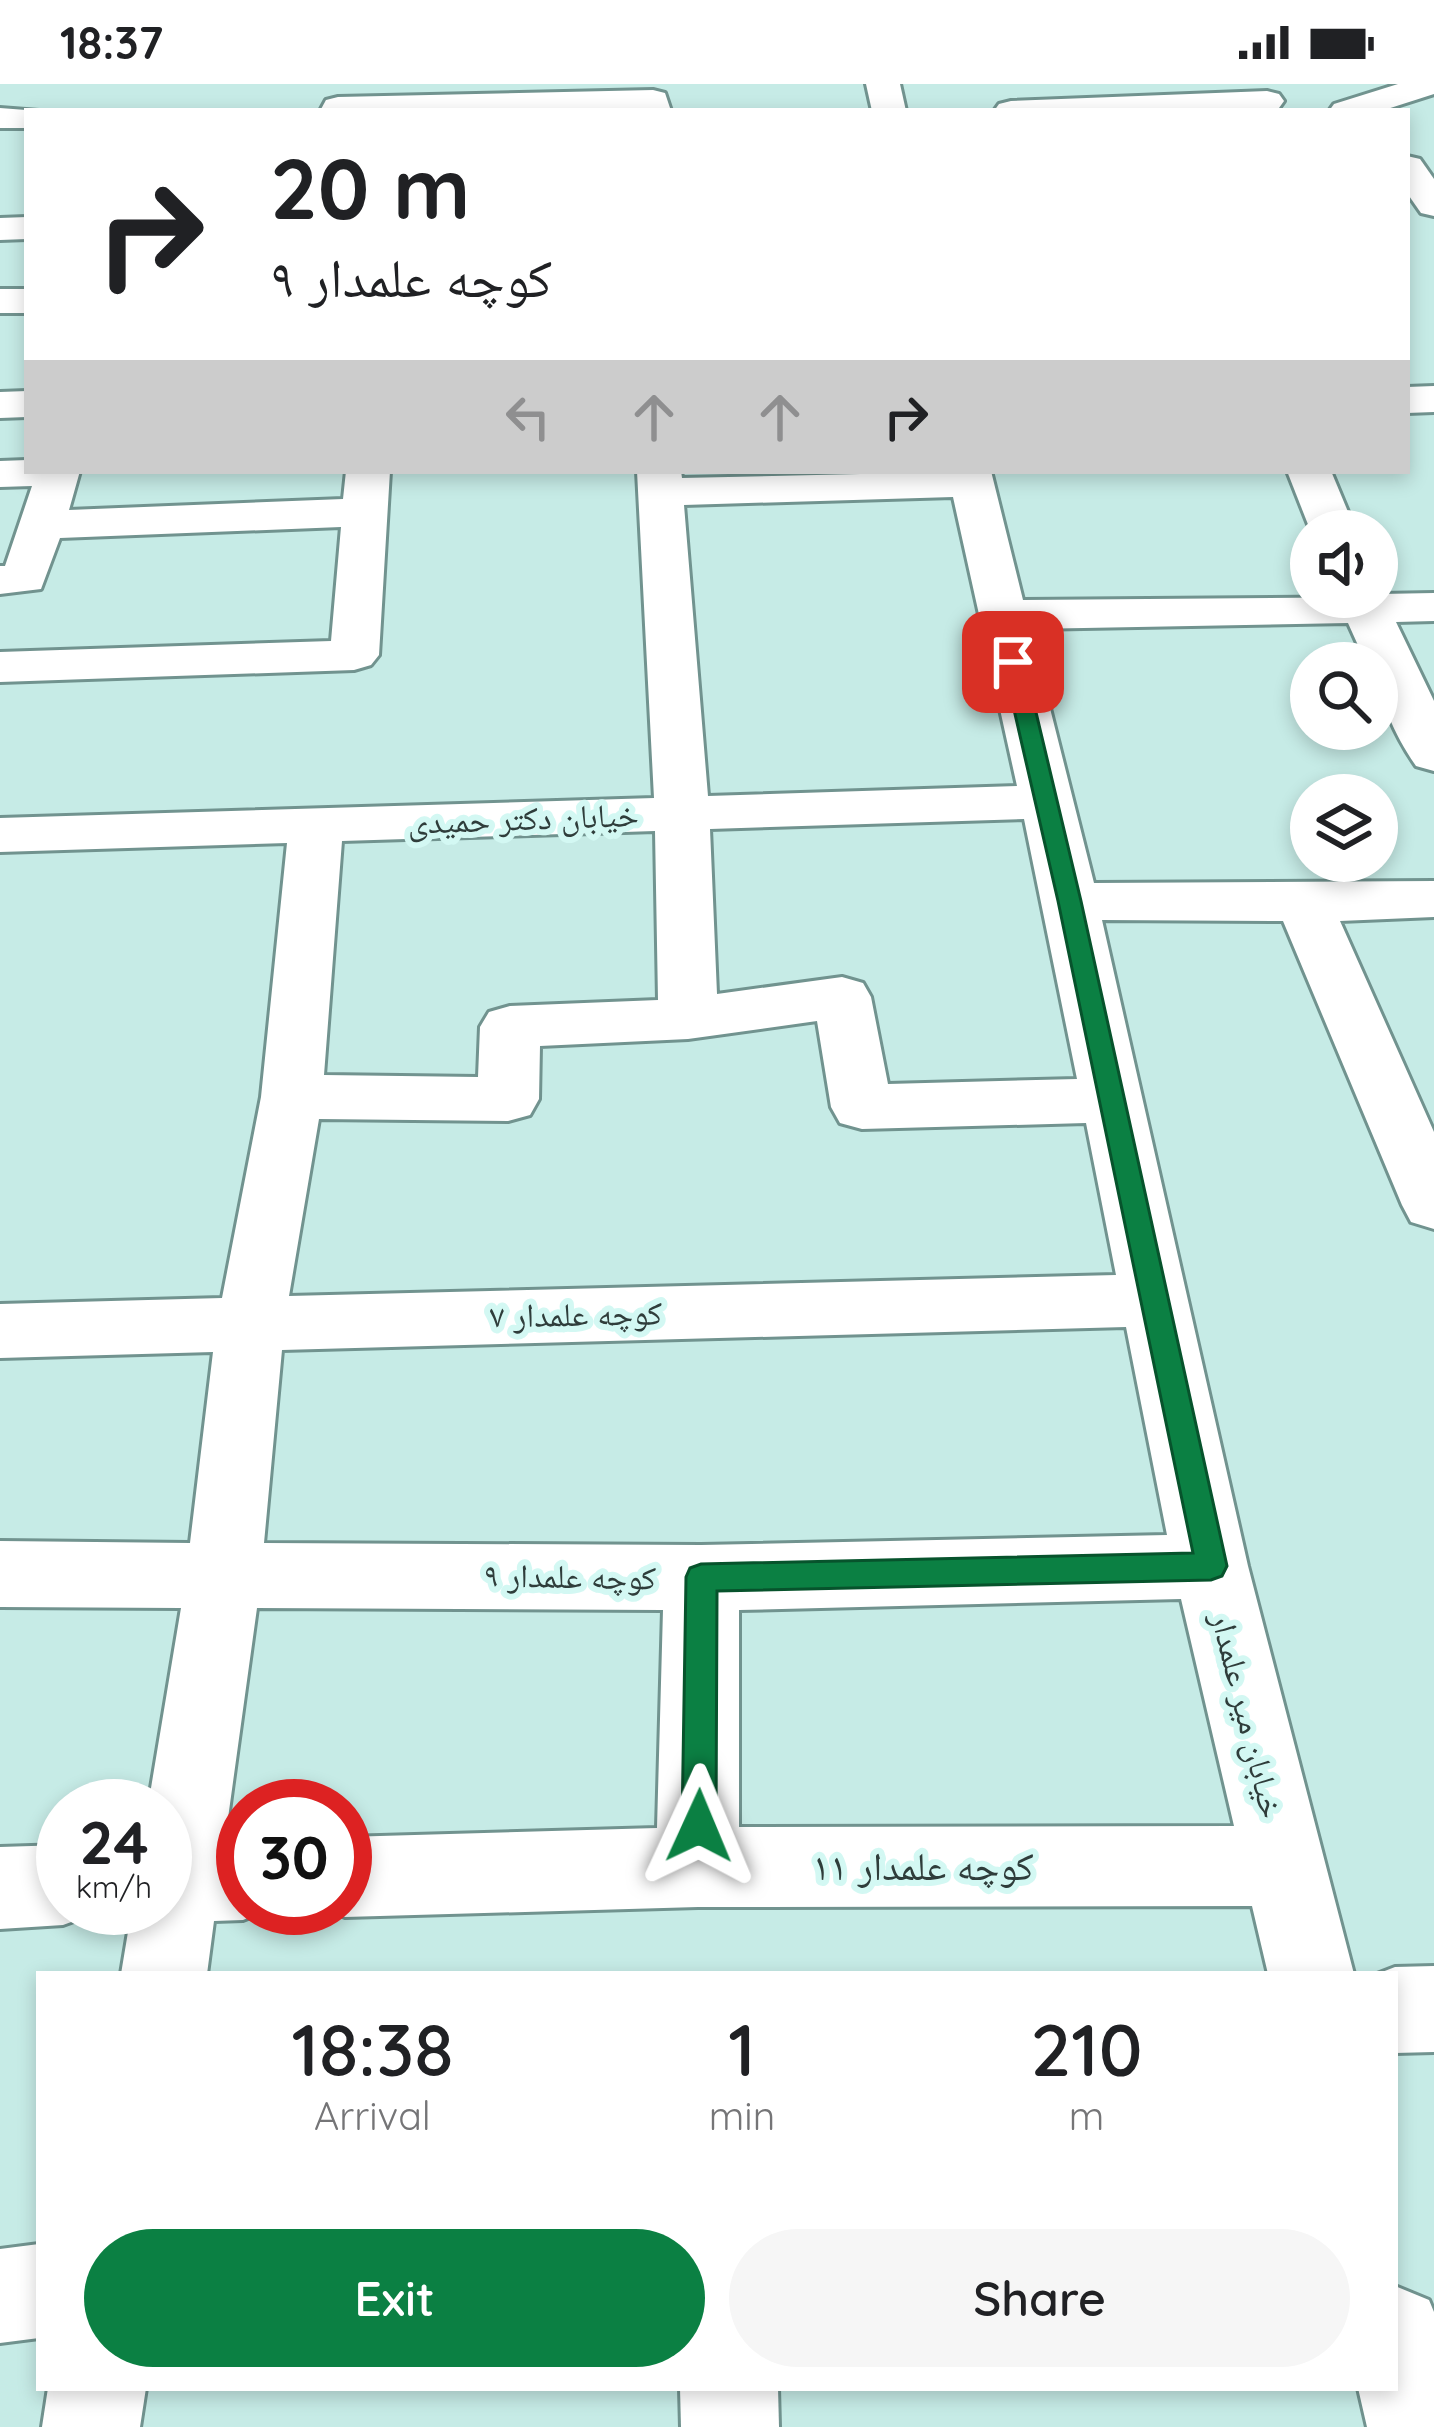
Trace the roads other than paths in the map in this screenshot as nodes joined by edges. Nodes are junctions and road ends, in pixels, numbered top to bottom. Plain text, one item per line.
1 (1433, 84) edge
2 (1143, 100) edge
3 (1267, 101) dead end
4 (653, 105) edge
5 (531, 107) edge
6 (434, 108) edge
7 (1047, 108) edge
8 (1363, 108) edge
9 (1410, 174) edge
10 (1430, 229) edge
11 (58, 474) edge
12 (1310, 474) edge
13 (970, 477) edge
14 (660, 482) edge
15 (367, 491) edge
16 (1325, 510) edge
17 (44, 524) junction
18 (0, 580) edge
19 (1398, 604) edge
20 (1290, 605) edge
21 (1434, 607) edge
22 (1002, 615) junction
23 (1370, 618) edge
24 (0, 668) edge
25 (1434, 755) edge
26 (1047, 802) junction
27 (682, 812) junction
28 (316, 825) junction
29 (0, 835) edge
30 (1434, 899) edge
31 (1070, 901) junction
32 (1327, 903) junction
33 (1434, 930) edge
34 (688, 1019) junction
35 (292, 1097) junction
36 (1110, 1100) junction
37 (1434, 1205) edge
38 (1153, 1300) junction
39 (251, 1322) junction
40 (0, 1330) edge
41 (1211, 1566) junction
42 (224, 1572) junction
43 (0, 1574) edge
44 (701, 1577) junction
45 (1286, 1866) junction
46 (698, 1867) junction
47 (372, 1876) edge
48 (196, 1881) edge
49 (36, 1887) edge
50 (0, 1888) edge
51 (165, 1971) edge
52 (1310, 1971) edge
53 (1434, 2009) edge
54 (1398, 2010) edge
55 (36, 2291) edge
56 (0, 2296) edge
57 (1398, 2347) edge
58 (97, 2391) edge
59 (729, 2391) edge
60 (91, 2427) edge
61 (730, 2427) edge
62 (1416, 2427) edge

1 - 8 street
2 - 3 street
2 - 7 street
4 - 5 street
5 - 6 street
9 - 10 street
11 - 17 street
12 - 16 street
13 - 14 street
13 - 22 street, خیابان میر علمدار
14 - 27 street
15 - 17 street
15 - 24 street
17 - 18 street
19 - 21 street
20 - 22 street
22 - 26 street, خیابان میر علمدار
23 - 25 street
26 - 27 street, خیابان دکتر حمیدی
26 - 31 street, خیابان میر علمدار
27 - 28 street, خیابان دکتر حمیدی
27 - 34 street
28 - 29 street, خیابان دکتر حمیدی
28 - 35 street
30 - 32 street
31 - 32 street
31 - 36 street, خیابان میر علمدار
32 - 33 street
32 - 37 street
34 - 35 street
34 - 36 street
35 - 39 street
36 - 38 street, خیابان میر علمدار
38 - 39 street, کوچه علمدار ۷
38 - 41 street, خیابان میر علمدار
39 - 40 street, کوچه علمدار ۷
39 - 42 street
41 - 44 street, کوچه علمدار ۹
41 - 45 street, خیابان میر علمدار
42 - 43 street, کوچه علمدار ۹
42 - 44 street, کوچه علمدار ۹
42 - 48 street
44 - 46 street
45 - 46 street, کوچه علمدار ۱۱
45 - 52 street, خیابان میر علمدار
46 - 47 street, کوچه علمدار ۱۱
48 - 51 street
49 - 50 street
53 - 54 street
55 - 56 street
57 - 62 street
58 - 60 street
59 - 61 street

